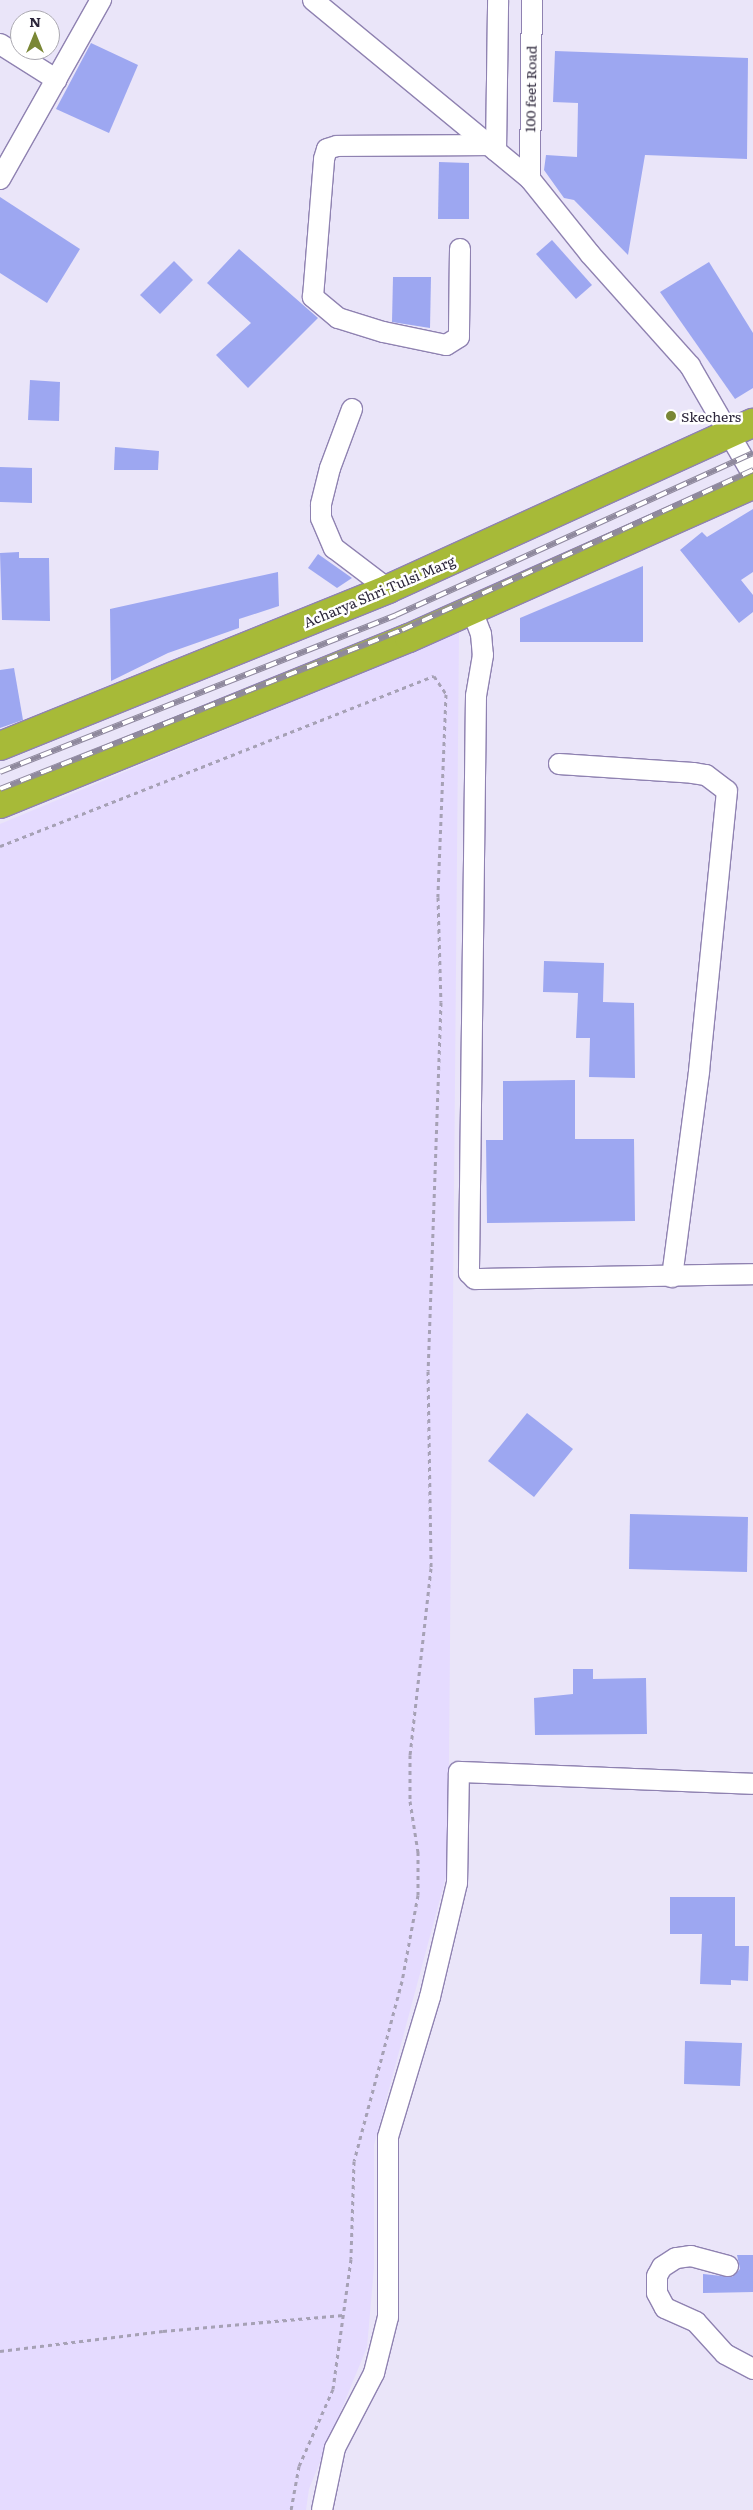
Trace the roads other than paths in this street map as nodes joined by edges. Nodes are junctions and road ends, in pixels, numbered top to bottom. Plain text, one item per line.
1 (100, 0) edge
2 (313, 0) edge
3 (498, 0) edge
4 (532, 0) edge
5 (0, 44) edge
6 (57, 80) junction
7 (491, 148) junction
8 (0, 179) edge
9 (530, 179) junction
10 (460, 249) dead end
11 (352, 409) dead end
12 (741, 429) edge
13 (753, 475) edge
14 (753, 485) edge
15 (388, 589) junction
16 (472, 608) junction
17 (0, 746) edge
18 (559, 764) dead end
19 (0, 804) edge
20 (753, 1274) edge
21 (672, 1278) junction
22 (753, 1784) edge
23 (728, 2266) dead end
24 (753, 2370) edge
25 (322, 2510) edge

1 - 6 street
2 - 7 street
3 - 7 street
4 - 9 street, 100 feet Road
5 - 6 street
6 - 8 street
7 - 9 street
7 - 10 street
9 - 12 street
11 - 15 street
12 - 13 street
12 - 15 highway, Acharya Shri Tulsi Marg
14 - 16 highway
15 - 17 highway, Acharya Shri Tulsi Marg
16 - 19 highway
16 - 21 street
18 - 21 street
20 - 21 street
22 - 25 street
23 - 24 street

